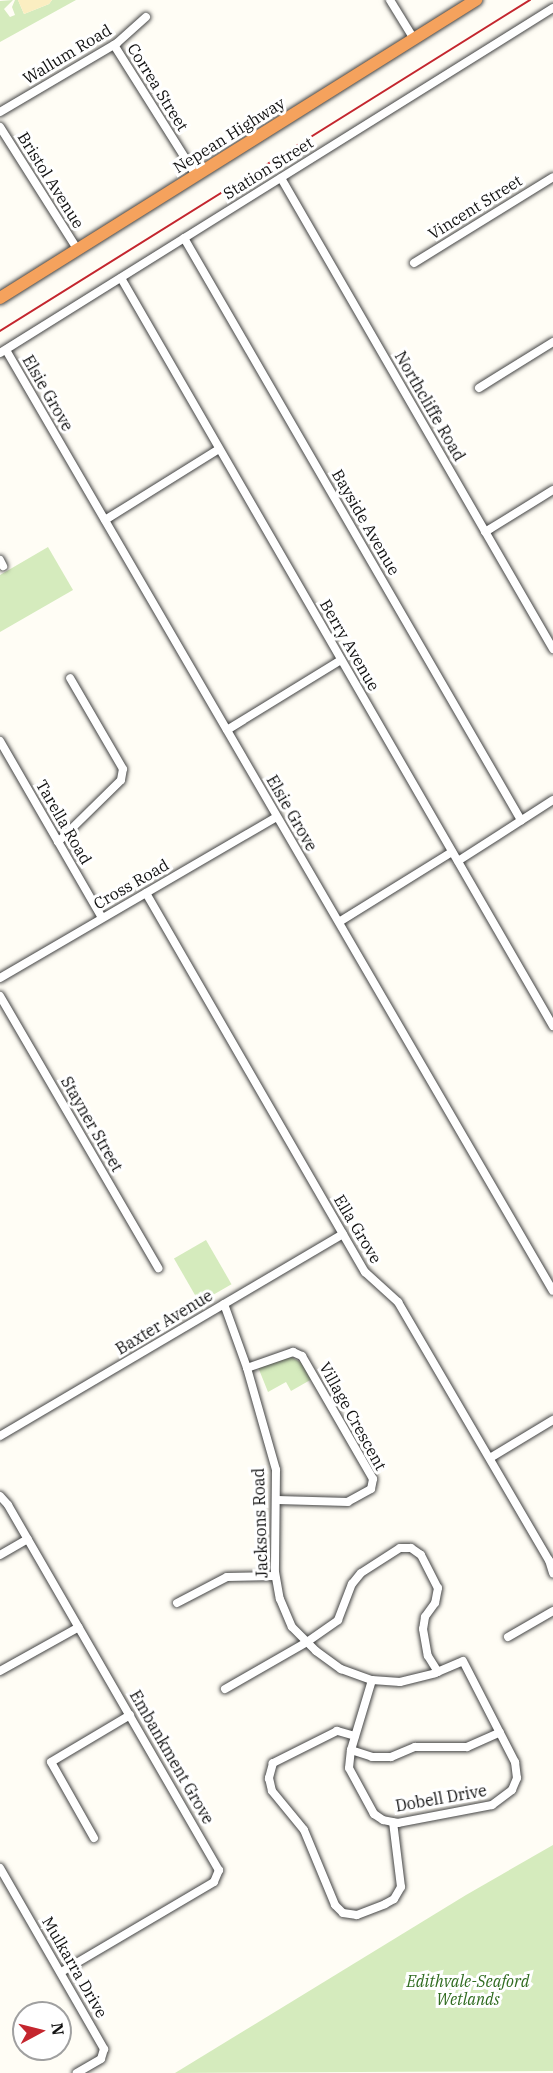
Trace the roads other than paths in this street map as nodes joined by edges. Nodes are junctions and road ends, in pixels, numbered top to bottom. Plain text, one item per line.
1 (390, 0) edge
2 (476, 0) edge
3 (553, 9) edge
4 (146, 17) dead end
5 (414, 39) junction
6 (114, 45) junction
7 (0, 112) edge
8 (0, 127) edge
9 (196, 175) junction
10 (553, 177) edge
11 (281, 178) junction
12 (184, 238) junction
13 (77, 249) junction
14 (414, 263) dead end
15 (121, 278) junction
16 (0, 298) edge
17 (553, 342) edge
18 (3, 351) edge
19 (479, 388) dead end
20 (219, 449) junction
21 (553, 490) edge
22 (105, 520) junction
23 (485, 532) junction
24 (553, 649) edge
25 (341, 660) junction
26 (70, 678) dead end
27 (227, 730) junction
28 (0, 741) edge
29 (553, 800) edge
30 (278, 817) junction
31 (521, 820) junction
32 (58, 842) junction
33 (452, 852) junction
34 (458, 861) junction
35 (146, 893) junction
36 (102, 918) junction
37 (339, 922) junction
38 (0, 978) edge
39 (0, 996) edge
40 (553, 1026) edge
41 (343, 1234) junction
42 (158, 1268) dead end
43 (553, 1291) edge
44 (221, 1306) junction
45 (247, 1368) junction
46 (553, 1420) edge
47 (0, 1436) edge
48 (490, 1458) junction
49 (0, 1496) edge
50 (277, 1500) junction
51 (28, 1539) junction
52 (0, 1555) edge
53 (553, 1573) edge
54 (275, 1576) junction
55 (177, 1603) dead end
56 (553, 1611) edge
57 (79, 1627) junction
58 (508, 1637) dead end
59 (307, 1642) junction
60 (463, 1661) joint
61 (0, 1671) edge
62 (438, 1672) junction
63 (372, 1680) junction
64 (225, 1689) dead end
65 (130, 1715) junction
66 (500, 1732) junction
67 (355, 1736) junction
68 (351, 1749) junction
69 (393, 1822) junction
70 (94, 1838) dead end
71 (0, 1868) edge
72 (61, 1972) junction
73 (77, 2073) edge

1 - 5 street
2 - 5 highway, Nepean Highway
3 - 11 street, Station Street
4 - 6 street, Wallum Road
5 - 9 highway, Nepean Highway
6 - 7 street, Wallum Road
6 - 9 street, Correa Street
8 - 13 street, Bristol Avenue
9 - 13 highway, Nepean Highway
10 - 14 street, Vincent Street
11 - 12 street, Station Street
11 - 23 street, Northcliffe Road
12 - 15 street, Station Street
12 - 31 street, Bayside Avenue
13 - 16 highway, Nepean Highway
15 - 18 street, Station Street
15 - 20 street, Berry Avenue
17 - 19 street
18 - 22 street, Elsie Grove
20 - 22 street
20 - 25 street, Berry Avenue
21 - 23 street
22 - 27 street, Elsie Grove
23 - 24 street, Northcliffe Road
25 - 27 street
25 - 33 street, Berry Avenue
26 - 32 street
27 - 30 street, Elsie Grove
28 - 32 street, Tarella Road
29 - 31 street
30 - 35 street, Cross Road
30 - 37 street, Elsie Grove
31 - 34 street
32 - 36 street, Tarella Road
33 - 34 street, Berry Avenue
33 - 37 street
34 - 40 street, Berry Avenue
35 - 36 street, Cross Road
35 - 41 street, Ella Grove
36 - 38 street, Cross Road
37 - 43 street, Elsie Grove
39 - 42 street, Stayner Street
41 - 44 street, Baxter Avenue
41 - 48 street, Ella Grove
44 - 45 street, Jacksons Road
44 - 47 street, Baxter Avenue
45 - 50 street, Jacksons Road
45 - 50 street, Village Crescent
46 - 48 street
48 - 53 street, Ella Grove
49 - 51 street, Embankment Grove
50 - 54 street, Jacksons Road
51 - 52 street
51 - 57 street, Embankment Grove
54 - 55 street
54 - 59 street, Jacksons Road
56 - 58 street
57 - 61 street
57 - 65 street, Embankment Grove
59 - 62 street
59 - 63 street, Jacksons Road
59 - 64 street
60 - 62 street, Jacksons Road
60 - 66 street, Dobell Drive
62 - 63 street, Jacksons Road
63 - 67 street, Dobell Drive
65 - 70 street
65 - 72 street, Embankment Grove
66 - 68 street
66 - 69 street, Dobell Drive
67 - 68 street, Dobell Drive
67 - 69 street
68 - 69 street, Dobell Drive
71 - 72 street, Mulkarra Drive
72 - 73 street, Mulkarra Drive

